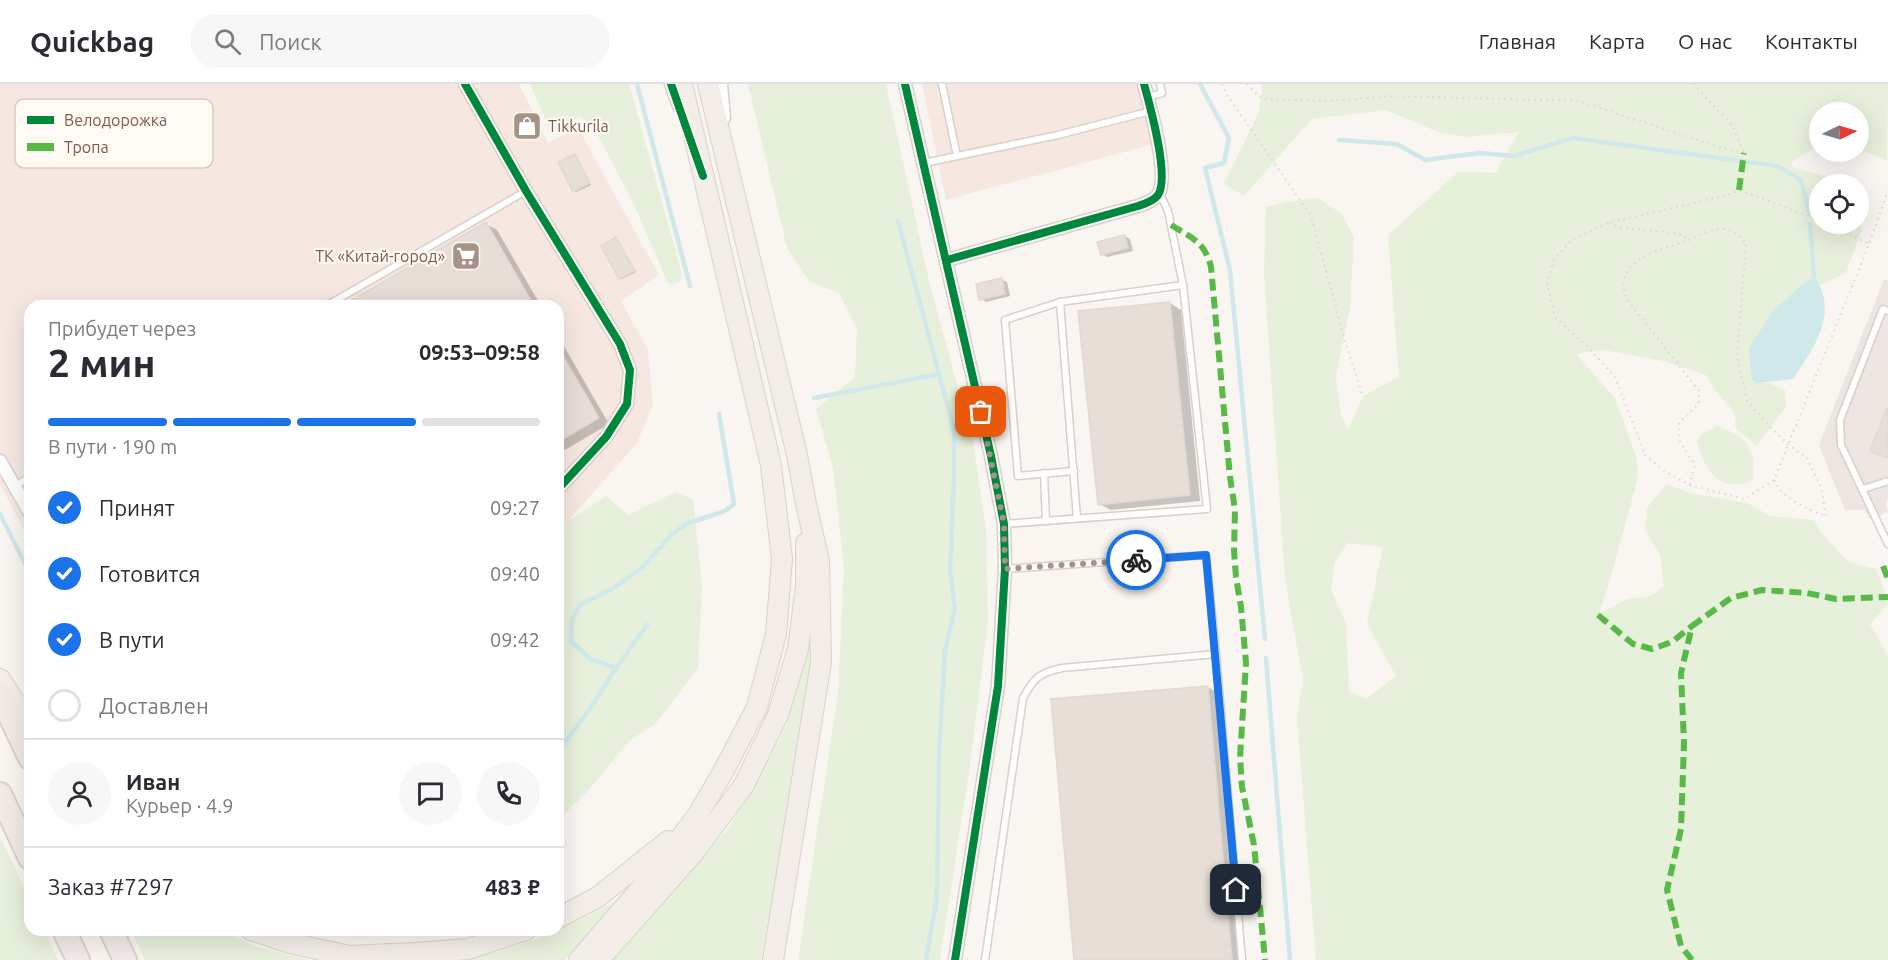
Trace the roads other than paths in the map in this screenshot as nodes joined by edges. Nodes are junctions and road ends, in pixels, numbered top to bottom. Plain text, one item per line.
1 (465, 84) edge
2 (671, 84) edge
3 (682, 84) edge
4 (708, 84) edge
5 (720, 84) edge
6 (905, 84) edge
7 (942, 84) edge
8 (1144, 84) edge
9 (1160, 84) edge
10 (1148, 97) junction
11 (1151, 111) junction
12 (957, 156) junction
13 (728, 161) junction
14 (923, 163) junction
15 (703, 176) junction
16 (526, 191) junction
17 (1160, 193) junction
18 (947, 260) junction
19 (1183, 285) junction
20 (336, 300) edge
21 (1060, 302) junction
22 (1888, 311) edge
23 (0, 460) edge
24 (1074, 471) junction
25 (1044, 473) junction
26 (24, 480) edge
27 (1888, 481) edge
28 (564, 482) edge
29 (14, 486) junction
30 (1863, 489) junction
31 (24, 503) edge
32 (806, 504) junction
33 (1077, 518) junction
34 (1046, 521) junction
35 (1004, 524) junction
36 (1888, 544) edge
37 (1005, 569) junction
38 (1216, 654) junction
39 (0, 679) edge
40 (0, 695) edge
41 (24, 716) edge
42 (24, 745) edge
43 (0, 794) edge
44 (697, 816) junction
45 (24, 845) edge
46 (564, 915) edge
47 (67, 936) edge
48 (114, 936) edge
49 (269, 936) edge
50 (508, 936) edge
51 (78, 960) edge
52 (125, 960) edge
53 (579, 960) edge
54 (599, 960) edge
55 (773, 960) edge
56 (956, 960) edge
57 (985, 960) edge
58 (1242, 960) edge

1 - 16 street
2 - 15 street
3 - 15 main road
4 - 13 main road
5 - 13 street
6 - 14 street
7 - 12 lane
8 - 10 street
9 - 10 lane
10 - 11 street
11 - 12 lane
11 - 17 street
12 - 14 lane
13 - 32 main road
14 - 18 street
15 - 44 main road
16 - 20 lane
16 - 28 street
17 - 18 street
17 - 19 lane
18 - 35 street
19 - 21 lane
19 - 33 lane
21 - 24 lane
21 - 25 lane
22 - 30 lane
23 - 29 street
24 - 25 lane
24 - 33 lane
25 - 34 lane
26 - 29 lane
27 - 30 lane
29 - 31 street
30 - 36 lane
32 - 54 main road
32 - 55 main road
33 - 34 lane
34 - 35 lane
35 - 37 street
37 - 38 lane
37 - 56 street
38 - 57 lane
38 - 58 lane
39 - 41 main road
40 - 42 highway
43 - 45 highway
44 - 46 main road
44 - 53 main road
47 - 51 highway
48 - 52 highway
49 - 50 main road

